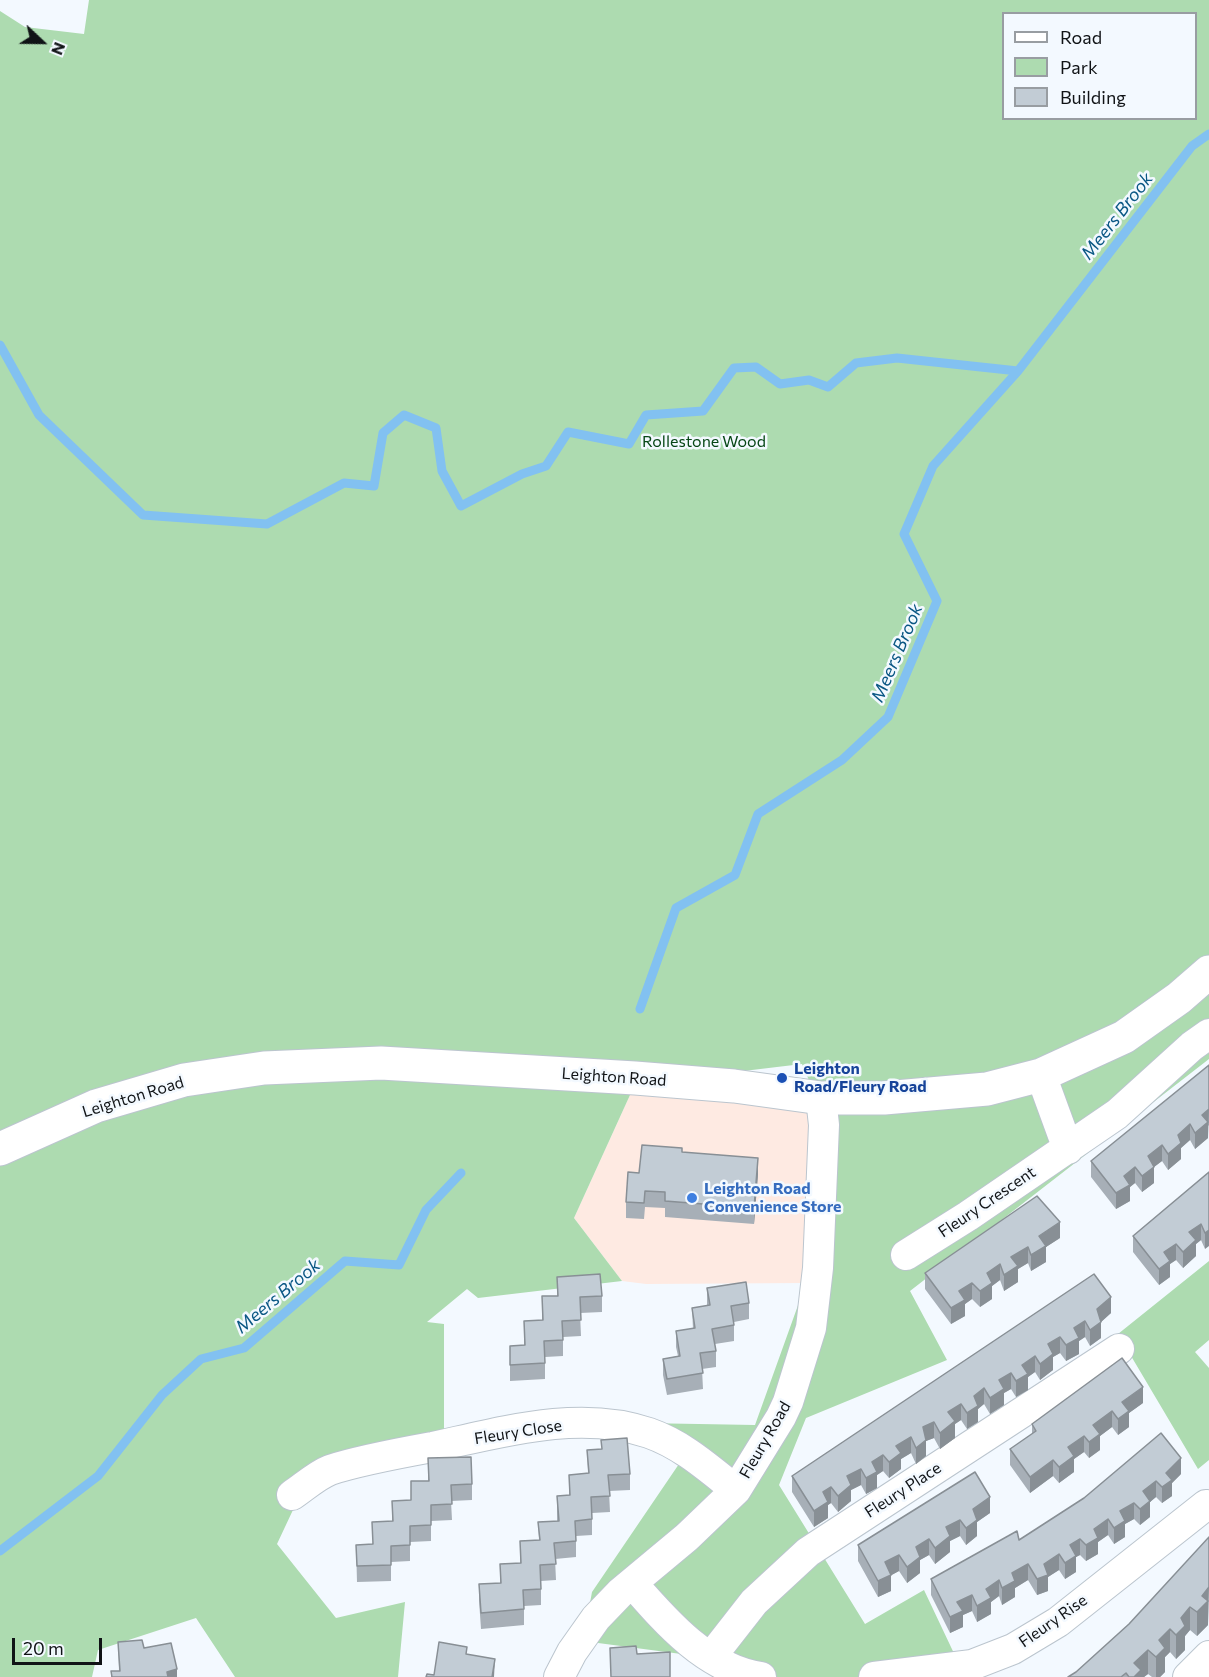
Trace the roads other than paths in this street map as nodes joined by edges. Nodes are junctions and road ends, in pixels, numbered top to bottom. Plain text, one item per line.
1 (1209, 972) edge
2 (1209, 1034) edge
3 (1041, 1075) junction
4 (821, 1098) junction
5 (0, 1149) edge
6 (1068, 1149) junction
7 (906, 1255) dead end
8 (1119, 1349) dead end
9 (736, 1490) junction
10 (292, 1495) dead end
11 (1206, 1505) dead end
12 (633, 1584) junction
13 (1209, 1656) edge
14 (711, 1658) junction
15 (559, 1677) edge
16 (761, 1677) edge
17 (874, 1677) edge
18 (1188, 1677) edge

1 - 3 street, Leighton Road
2 - 6 street, Fleury Crescent
3 - 4 street, Leighton Road
3 - 6 street
4 - 5 street, Leighton Road
4 - 9 street, Fleury Road
6 - 7 street, Fleury Crescent
8 - 14 street, Fleury Place
9 - 10 street, Fleury Close
9 - 12 street, Fleury Road
11 - 17 street, Fleury Rise
12 - 14 street
12 - 15 street, Fleury Road
13 - 18 street
14 - 16 street

